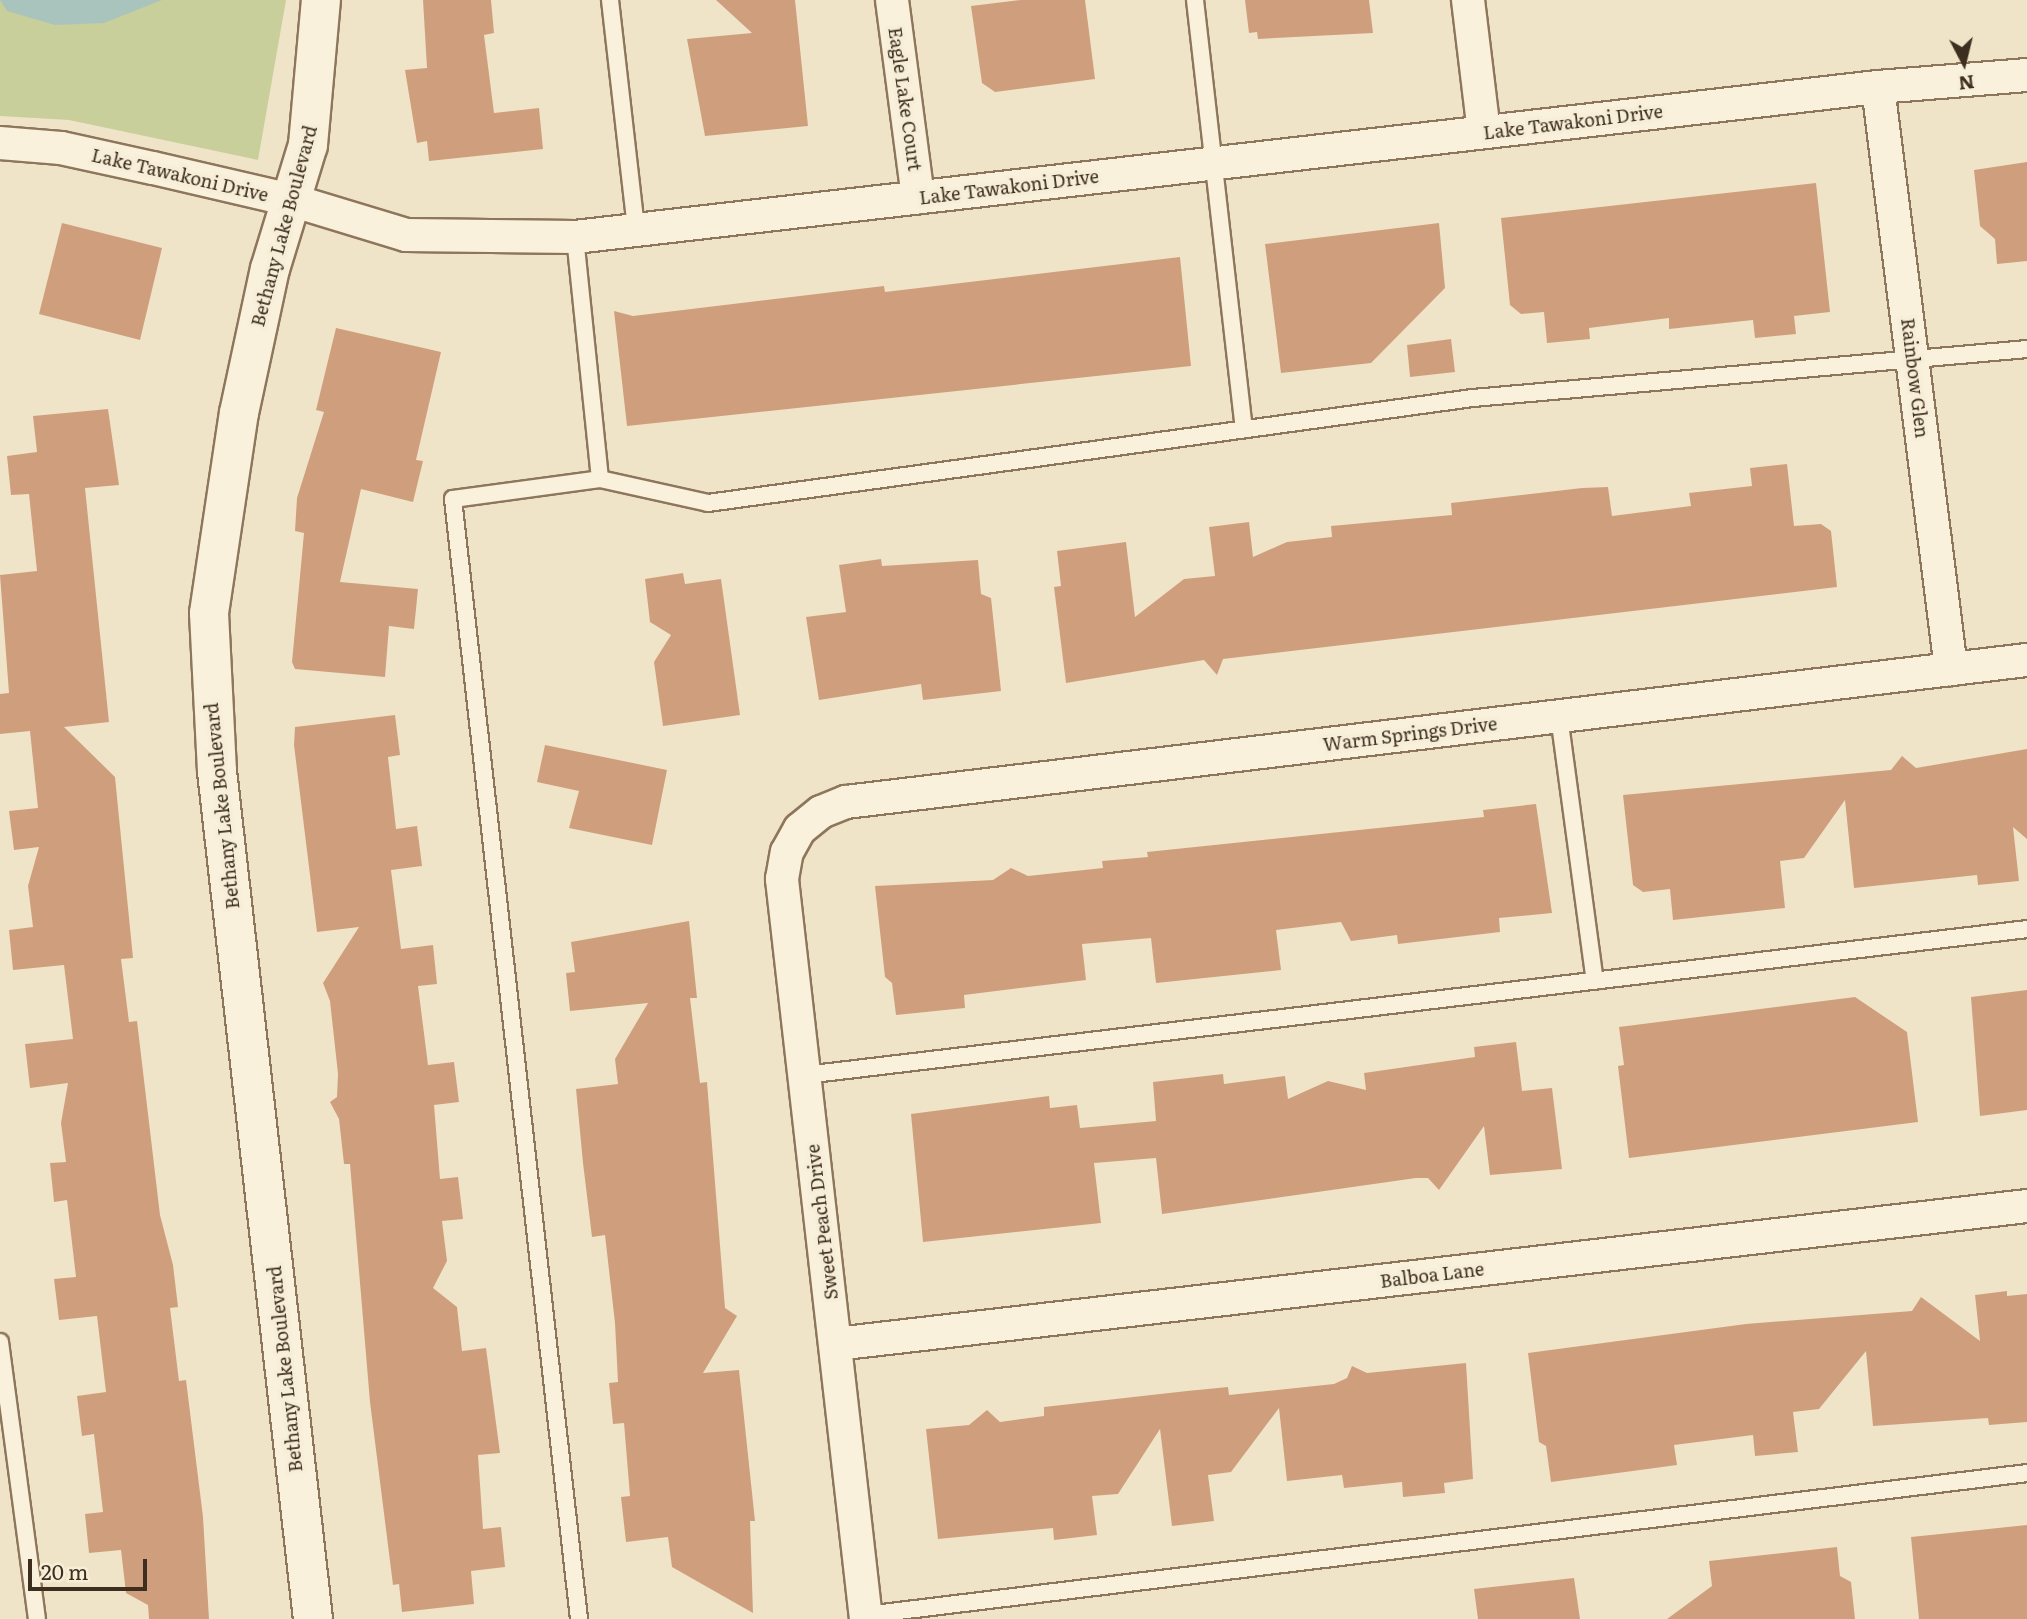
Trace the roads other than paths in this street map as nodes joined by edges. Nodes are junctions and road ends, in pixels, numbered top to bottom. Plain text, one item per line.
1 (321, 0) edge
2 (610, 0) edge
3 (892, 0) edge
4 (1195, 0) edge
5 (1468, 0) edge
6 (2027, 75) edge
7 (1878, 87) junction
8 (1484, 132) junction
9 (0, 143) edge
10 (1215, 163) junction
11 (918, 197) junction
12 (291, 200) junction
13 (636, 229) junction
14 (575, 237) junction
15 (2027, 349) edge
16 (1913, 363) junction
17 (1244, 429) junction
18 (600, 479) junction
19 (2027, 660) edge
20 (1951, 669) junction
21 (1559, 716) junction
22 (800, 829) joint
23 (2027, 929) edge
24 (1595, 981) junction
25 (805, 1075) junction
26 (2027, 1206) edge
27 (0, 1342) edge
28 (836, 1344) junction
29 (2027, 1473) edge
30 (17, 1483) junction
31 (0, 1485) edge
32 (866, 1617) edge
33 (37, 1619) edge
34 (313, 1619) edge
35 (579, 1619) edge

1 - 12 street, Bethany Lake Boulevard
2 - 13 lane
3 - 11 street, Eagle Lake Court
4 - 10 lane
5 - 8 street
6 - 7 street, Lake Tawakoni Drive
7 - 8 street, Lake Tawakoni Drive
7 - 16 street, Rainbow Glen
8 - 10 street, Lake Tawakoni Drive
9 - 12 street, Lake Tawakoni Drive
10 - 11 street, Lake Tawakoni Drive
10 - 17 lane
11 - 13 street, Lake Tawakoni Drive
12 - 14 street, Lake Tawakoni Drive
12 - 34 street, Bethany Lake Boulevard
13 - 14 street, Lake Tawakoni Drive
14 - 18 lane
15 - 16 lane
16 - 17 lane
16 - 20 street, Rainbow Glen
17 - 18 lane
18 - 35 lane
19 - 20 street, Warm Springs Drive
20 - 21 street, Warm Springs Drive
21 - 22 street, Warm Springs Drive
21 - 24 lane
22 - 25 street, Sweet Peach Drive
23 - 24 lane
24 - 25 lane
25 - 28 street, Sweet Peach Drive
26 - 28 street, Balboa Lane
27 - 30 lane
28 - 32 street, Sweet Peach Drive
29 - 32 lane
30 - 31 lane
30 - 33 lane

